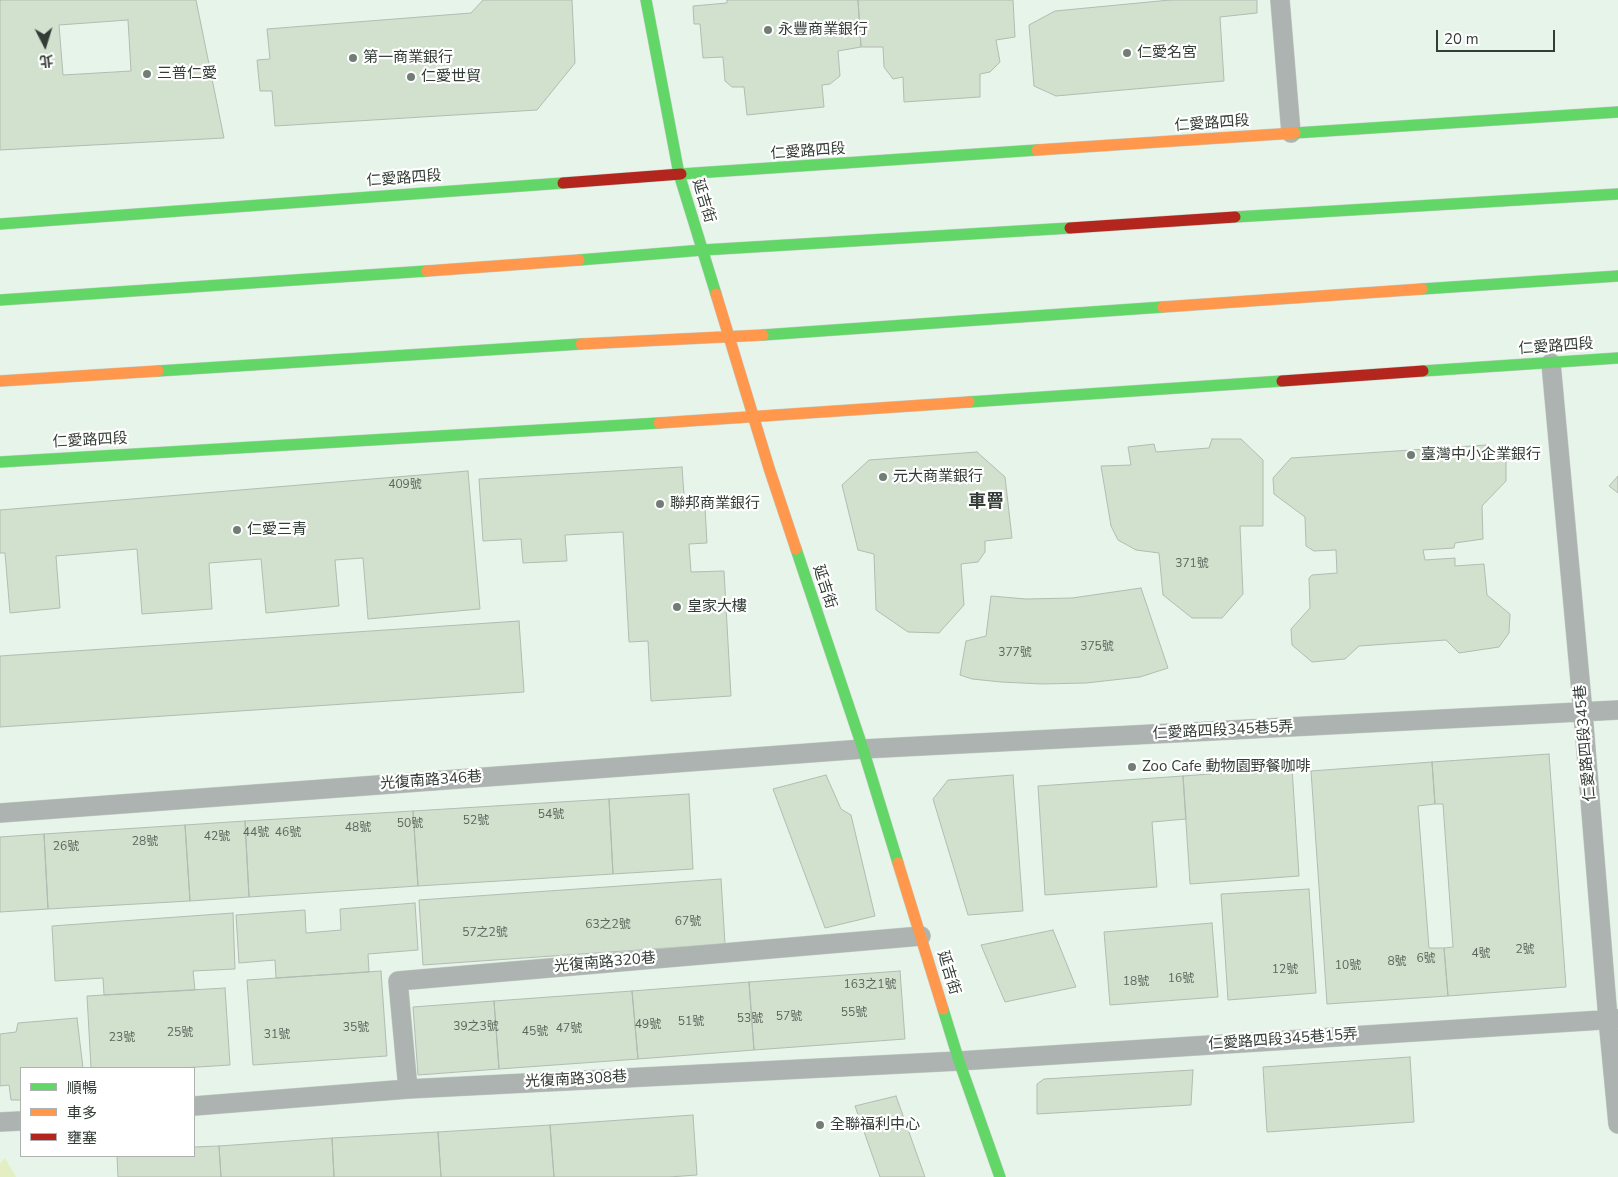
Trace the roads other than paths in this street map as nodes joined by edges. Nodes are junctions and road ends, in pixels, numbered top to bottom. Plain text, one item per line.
1 (646, 0) edge
2 (1280, 0) edge
3 (1618, 112) edge
4 (1291, 133) junction
5 (679, 174) junction
6 (1618, 194) edge
7 (0, 224) edge
8 (703, 250) junction
9 (1618, 276) edge
10 (0, 300) edge
11 (729, 336) junction
12 (1618, 358) edge
13 (1551, 363) junction
14 (0, 381) edge
15 (753, 417) junction
16 (0, 462) edge
17 (1618, 710) edge
18 (1583, 713) junction
19 (862, 749) junction
20 (0, 813) edge
21 (920, 936) junction
22 (1613, 1019) edge
23 (959, 1061) junction
24 (408, 1089) junction
25 (195, 1106) edge
26 (20, 1121) edge
27 (0, 1122) edge
28 (1618, 1124) edge
29 (1000, 1177) edge

1 - 5 main road, 延吉街
2 - 4 lane
3 - 4 main road, 仁愛路四段
4 - 5 main road, 仁愛路四段
5 - 7 main road, 仁愛路四段
5 - 8 main road, 延吉街
6 - 8 main road
8 - 10 main road
8 - 11 main road, 延吉街
9 - 11 main road
11 - 14 main road
11 - 15 main road, 延吉街
12 - 13 main road, 仁愛路四段
13 - 15 main road, 仁愛路四段
13 - 18 lane, 仁愛路四段345巷
15 - 16 main road, 仁愛路四段
15 - 19 main road, 延吉街
17 - 18 lane, 仁愛路四段345巷5弄
18 - 19 lane, 仁愛路四段345巷5弄
18 - 22 lane, 仁愛路四段345巷
19 - 20 lane, 光復南路346巷
19 - 21 main road, 延吉街
21 - 23 main road, 延吉街
21 - 24 lane, 光復南路320巷
22 - 23 lane, 仁愛路四段345巷15弄
22 - 28 lane, 仁愛路四段345巷
23 - 24 lane, 光復南路308巷
23 - 29 main road, 延吉街
24 - 25 lane, 光復南路308巷
26 - 27 lane

